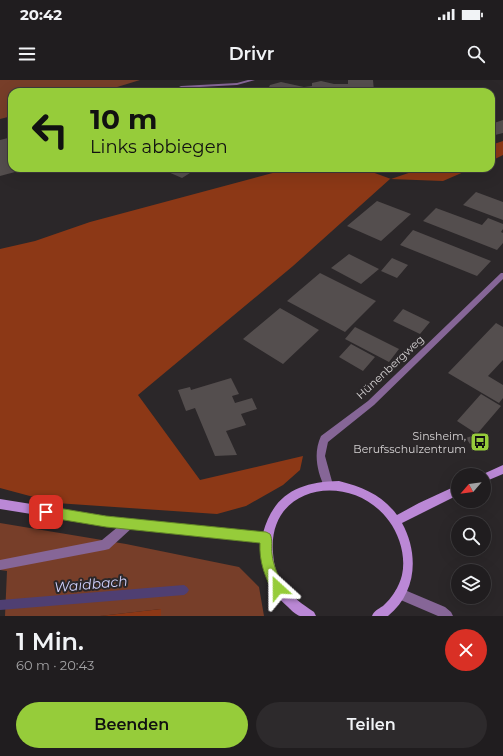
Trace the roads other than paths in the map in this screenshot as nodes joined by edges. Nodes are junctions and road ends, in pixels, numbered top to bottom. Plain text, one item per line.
1 (253, 80) edge
2 (180, 87) dead end
3 (503, 275) edge
4 (503, 469) edge
5 (491, 475) edge
6 (328, 485) junction
7 (451, 493) edge
8 (0, 504) edge
9 (395, 521) junction
10 (129, 524) junction
11 (266, 538) junction
12 (0, 565) edge
13 (400, 594) junction
14 (310, 616) edge
15 (378, 616) edge
16 (447, 616) edge

1 - 2 street
3 - 6 street, Hünenbergweg
4 - 5 main road
6 - 9 main road
6 - 11 main road
7 - 9 main road
8 - 10 main road
9 - 13 main road
10 - 11 main road
10 - 12 street
11 - 14 main road
13 - 15 main road
13 - 16 street

